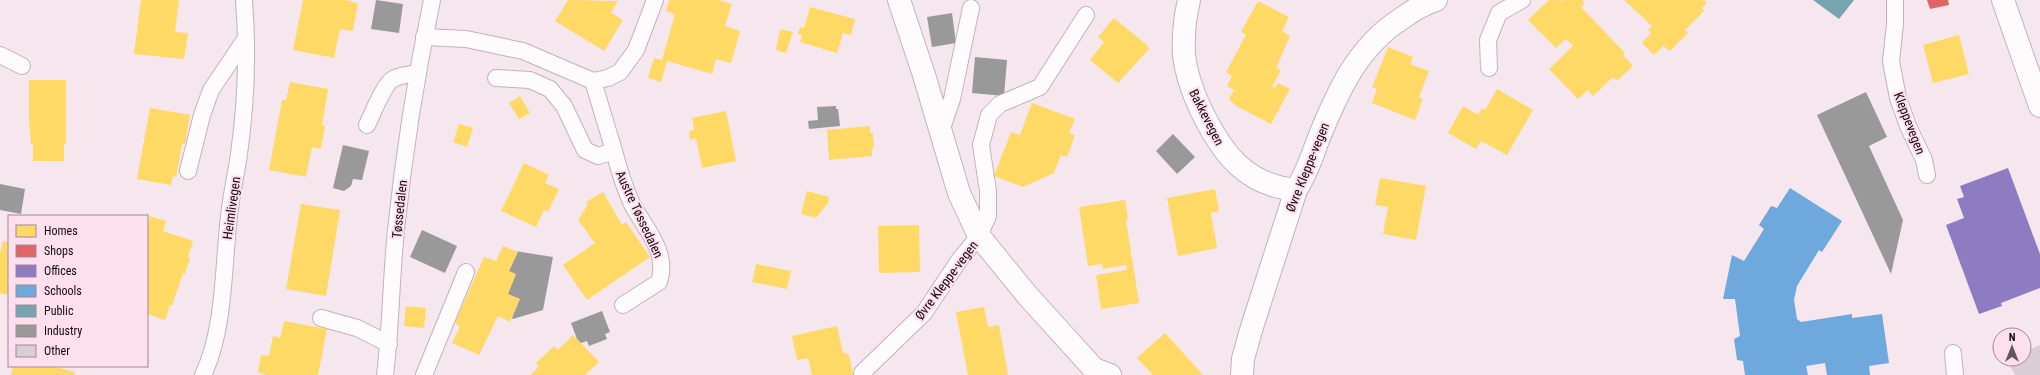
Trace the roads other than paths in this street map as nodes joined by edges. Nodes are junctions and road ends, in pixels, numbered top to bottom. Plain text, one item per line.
1 (244, 0) edge
2 (432, 0) edge
3 (655, 0) edge
4 (898, 0) edge
5 (1189, 0) edge
6 (1436, 0) edge
7 (1522, 0) edge
8 (1895, 0) edge
9 (2003, 0) edge
10 (971, 8) dead end
11 (1086, 15) dead end
12 (424, 37) junction
13 (246, 38) junction
14 (0, 55) edge
15 (22, 66) dead end
16 (1489, 68) dead end
17 (418, 74) junction
18 (496, 78) dead end
19 (593, 81) junction
20 (2040, 106) edge
21 (367, 125) dead end
22 (940, 134) junction
23 (614, 152) junction
24 (188, 171) dead end
25 (1928, 175) dead end
26 (1296, 190) junction
27 (979, 236) junction
28 (466, 272) dead end
29 (623, 305) dead end
30 (321, 318) dead end
31 (389, 344) junction
32 (1953, 352) dead end
33 (862, 373) dead end
34 (1100, 373) edge
35 (203, 375) edge
36 (385, 375) edge
37 (424, 375) edge
38 (1242, 375) edge
39 (1955, 375) edge

1 - 13 lane, Heimlivegen
2 - 12 lane, Tøssedalen
3 - 19 lane
4 - 22 street, Øvre Kleppe-vegen
5 - 26 street, Bakkevegen
6 - 26 street, Øvre Kleppe-vegen
7 - 16 lane
8 - 25 lane, Kleppevegen
9 - 20 street
10 - 22 lane
11 - 27 lane, Øvre Kleppe-vegen
12 - 17 lane, Tøssedalen
12 - 19 lane
13 - 24 lane
13 - 35 lane, Heimlivegen
14 - 15 lane
17 - 21 lane
17 - 31 lane, Tøssedalen
18 - 23 lane
19 - 23 lane, Austre Tøssedalen
22 - 27 street, Øvre Kleppe-vegen
23 - 29 lane, Austre Tøssedalen
26 - 38 street, Øvre Kleppe-vegen
27 - 33 lane, Øvre Kleppe-vegen
27 - 34 street, Øvre Kleppe-vegen
28 - 37 lane
30 - 31 lane
31 - 36 lane, Tøssedalen
32 - 39 lane

